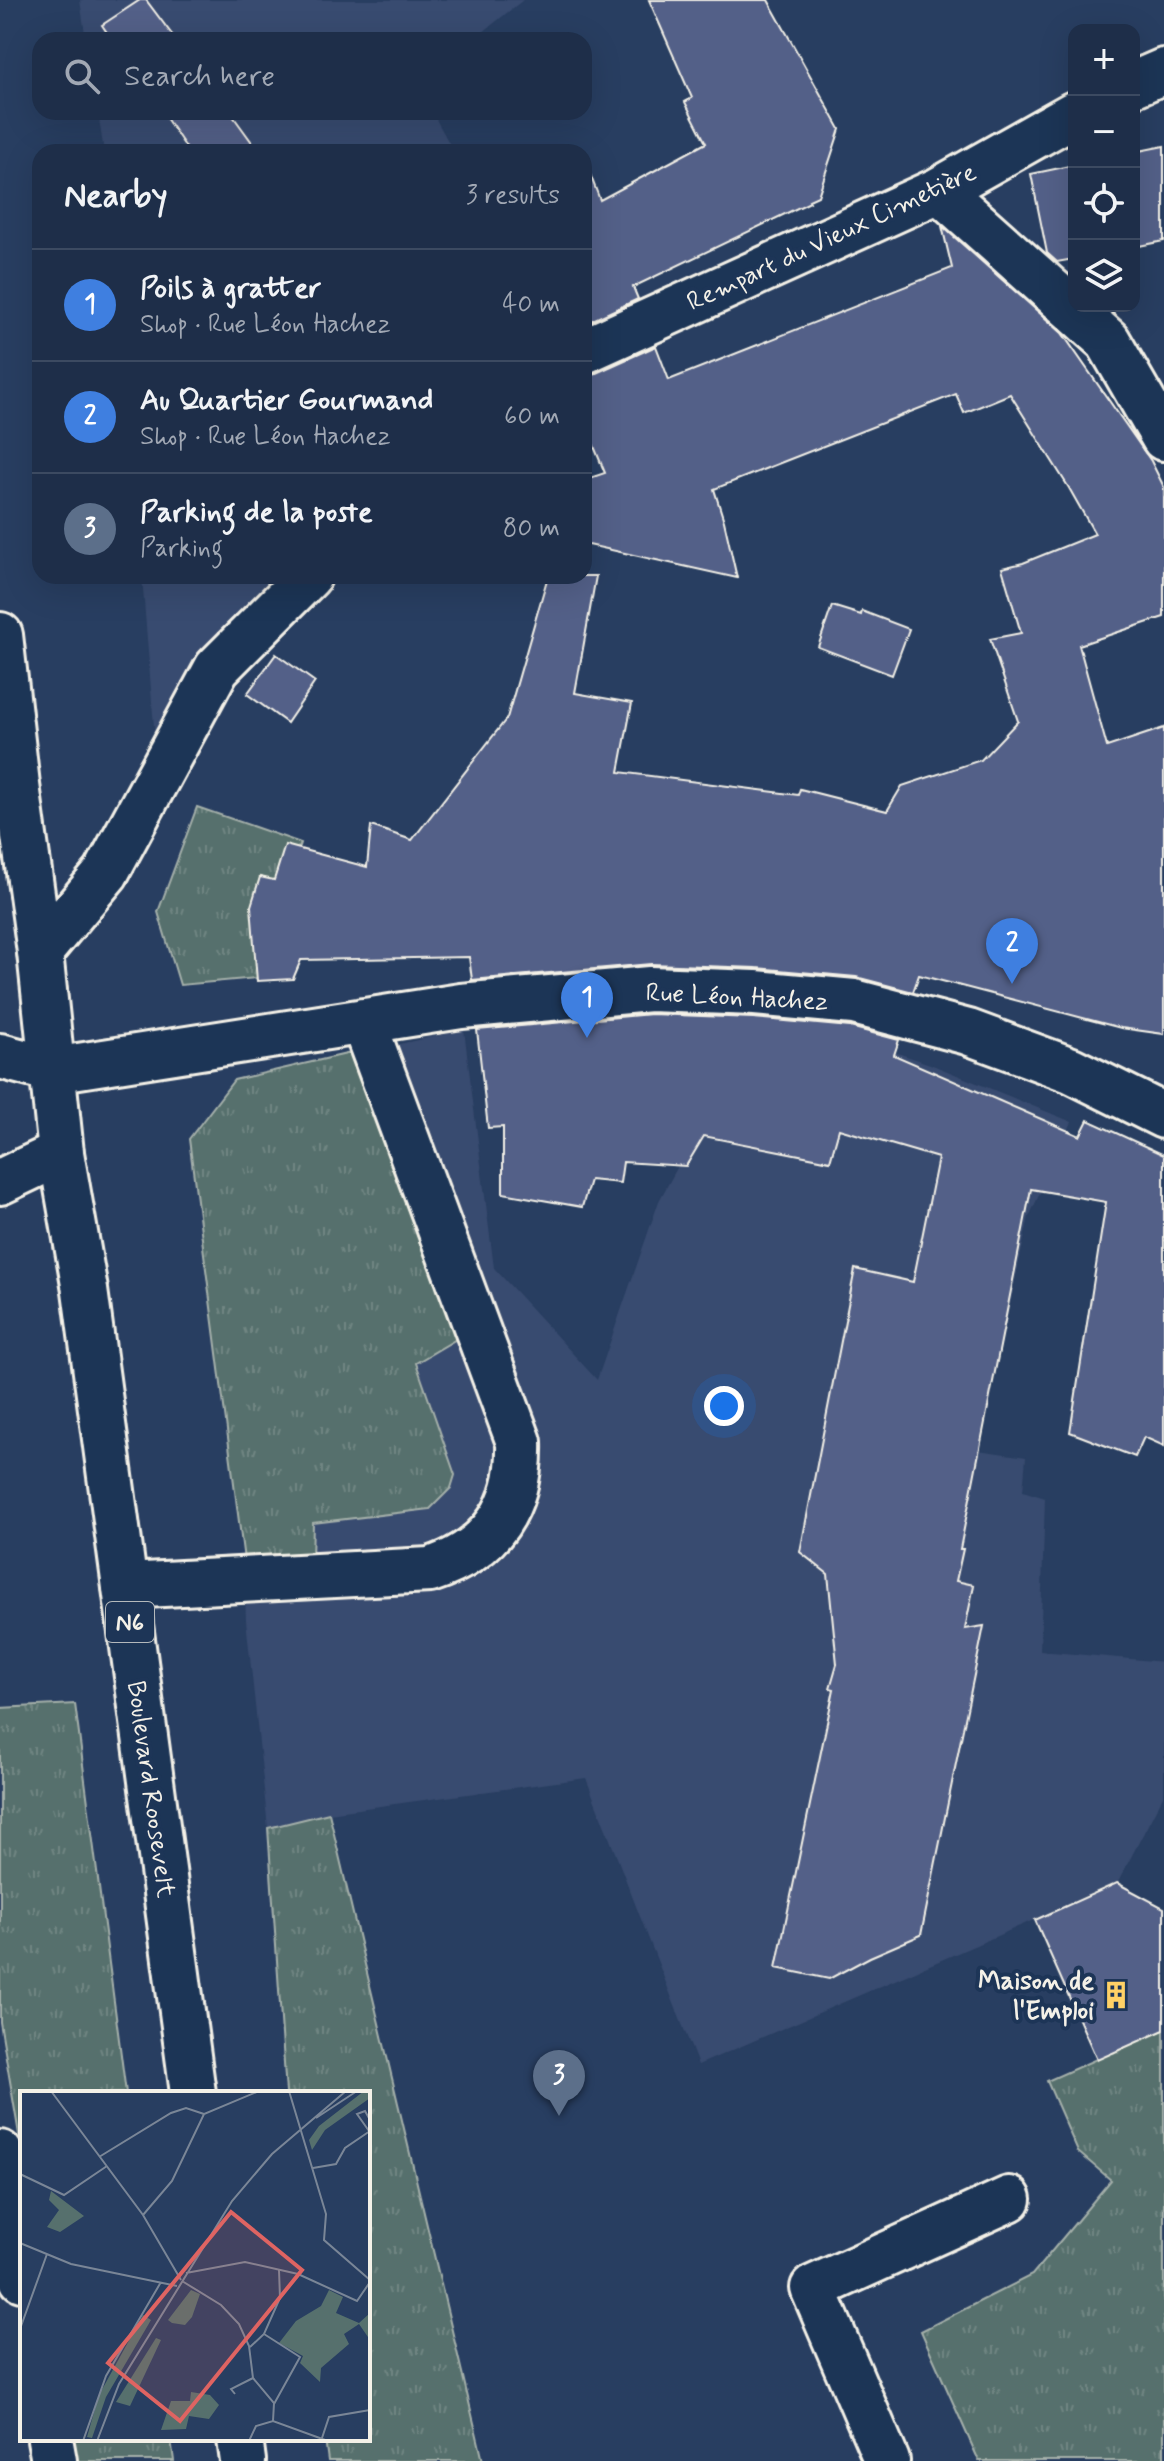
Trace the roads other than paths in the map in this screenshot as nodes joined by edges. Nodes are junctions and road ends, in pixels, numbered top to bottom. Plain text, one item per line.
1 (1164, 71) edge
2 (1140, 81) edge
3 (1068, 117) edge
4 (939, 190) junction
5 (592, 347) edge
6 (1164, 438) edge
7 (301, 584) edge
8 (0, 635) edge
9 (40, 952) junction
10 (363, 1021) junction
11 (0, 1056) edge
12 (53, 1070) junction
13 (1164, 1116) edge
14 (61, 1153) junction
15 (0, 1182) edge
16 (125, 1586) junction
17 (193, 2091) edge
18 (0, 2153) edge
19 (1009, 2199) dead end
20 (20, 2268) edge
21 (50, 2441) edge
22 (240, 2441) edge
23 (54, 2461) edge
24 (243, 2461) edge
25 (887, 2461) edge

1 - 2 street
3 - 4 street, Rempart du Vieux Cimetière
4 - 5 street, Rempart du Vieux Cimetière
4 - 6 street
7 - 9 street
8 - 9 street, N6
9 - 12 street, N6
10 - 12 street, Rue Léon Hachez
10 - 13 street, Rue Léon Hachez
10 - 16 street
11 - 12 street
12 - 14 street, N6
14 - 15 street
14 - 16 street, Boulevard Roosevelt / N6
16 - 17 street, Boulevard Roosevelt / N6
18 - 20 street
19 - 25 street
21 - 23 street
22 - 24 street

